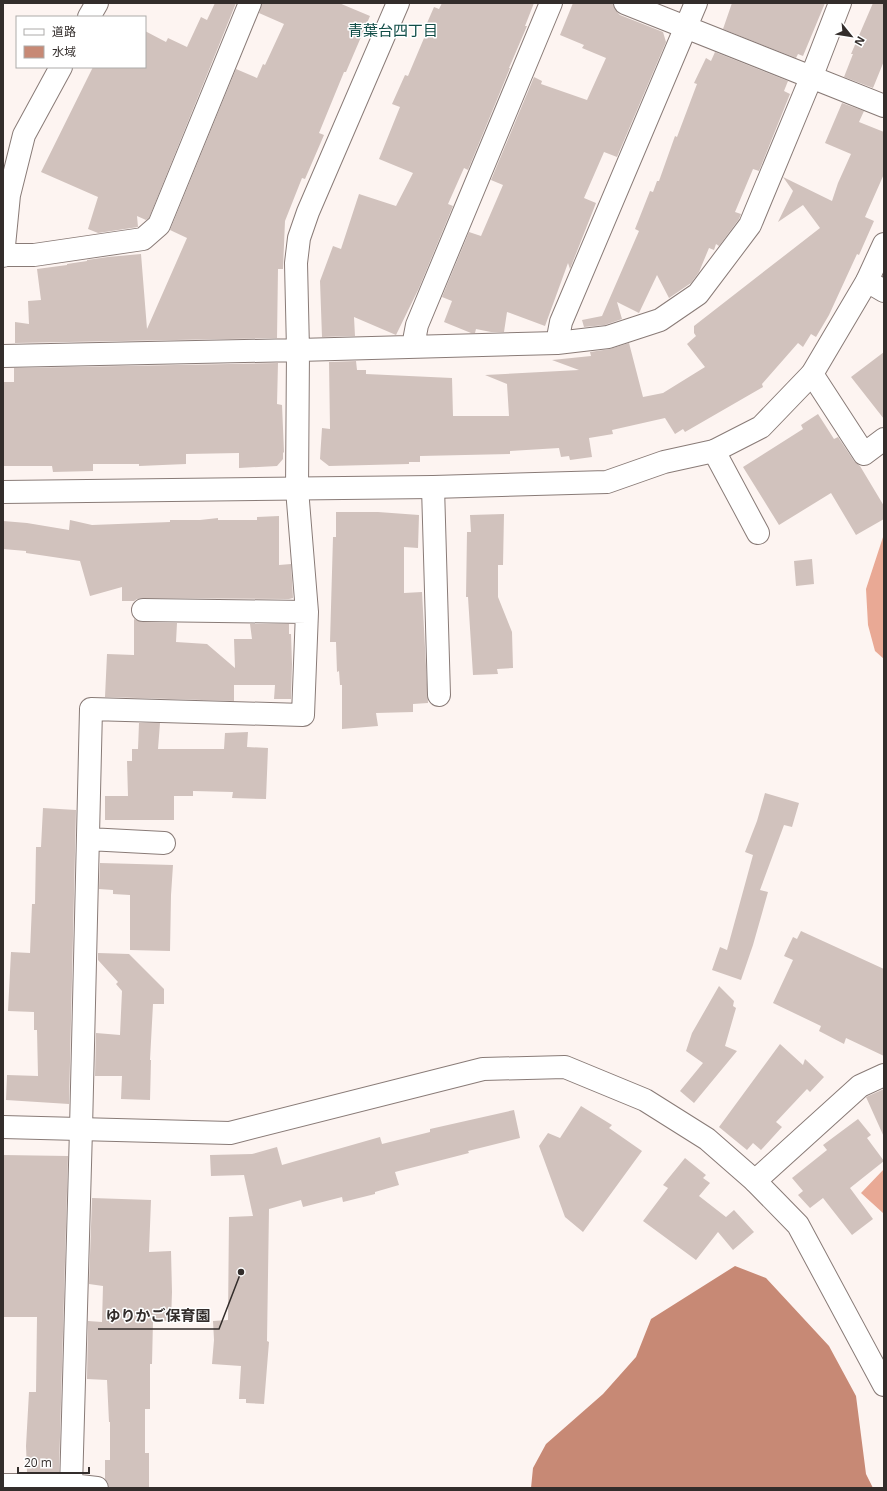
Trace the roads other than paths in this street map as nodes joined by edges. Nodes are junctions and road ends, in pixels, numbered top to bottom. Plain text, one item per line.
1 (97, 3) edge
2 (250, 3) edge
3 (398, 3) edge
4 (551, 3) edge
5 (625, 3) edge
6 (696, 3) edge
7 (840, 3) edge
8 (90, 16) edge
9 (686, 28) junction
10 (60, 68) edge
11 (811, 78) junction
12 (884, 106) edge
13 (884, 244) edge
14 (3, 256) edge
15 (876, 286) edge
16 (557, 342) junction
17 (413, 346) junction
18 (298, 350) junction
19 (3, 356) edge
20 (812, 374) junction
21 (884, 439) edge
22 (714, 451) junction
23 (433, 487) junction
24 (297, 489) junction
25 (3, 492) edge
26 (758, 533) dead end
27 (143, 610) dead end
28 (307, 612) junction
29 (439, 695) dead end
30 (88, 839) junction
31 (164, 842) dead end
32 (884, 1075) edge
33 (3, 1127) edge
34 (81, 1129) junction
35 (755, 1181) junction
36 (884, 1385) edge
37 (3, 1485) edge
38 (71, 1486) edge
39 (97, 1488) edge

1 - 8 street
2 - 14 street
3 - 18 street
4 - 17 street
5 - 9 street
6 - 9 street
7 - 11 street
9 - 11 street
9 - 16 street
10 - 14 street
11 - 12 street
11 - 16 street
13 - 15 street
15 - 20 street
16 - 17 street
17 - 18 street
18 - 19 street
18 - 24 street
20 - 21 street
20 - 22 street
22 - 23 street
22 - 26 street
23 - 24 street
23 - 29 street
24 - 25 street
24 - 28 street
27 - 28 street
28 - 30 street
30 - 31 street
30 - 34 street
32 - 35 street
33 - 34 street
34 - 35 street
34 - 38 street
35 - 36 street
37 - 38 street
38 - 39 street

